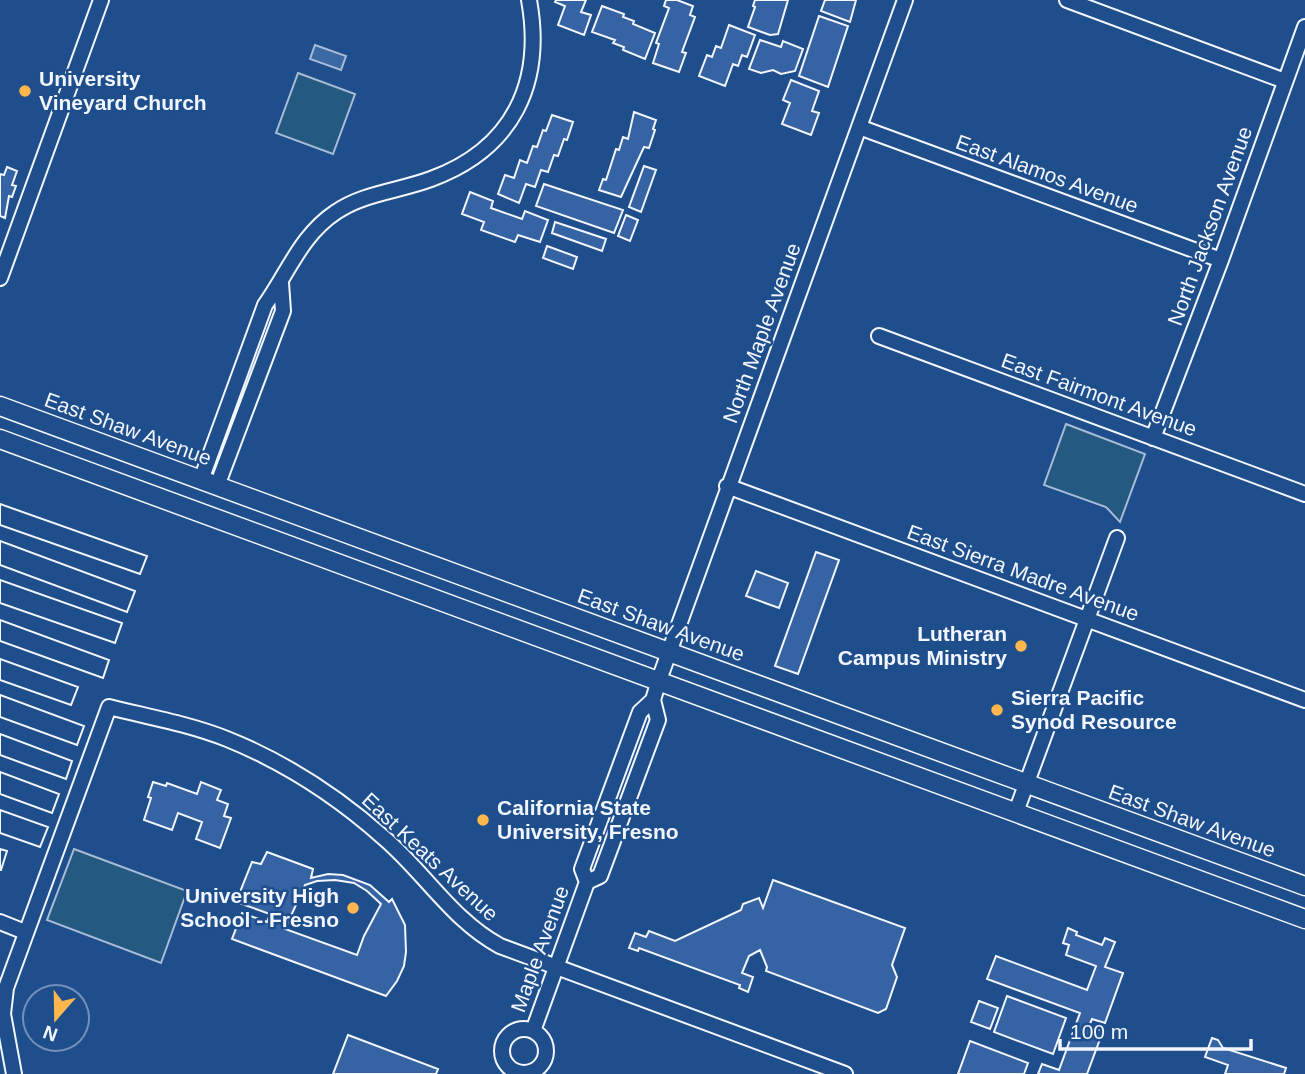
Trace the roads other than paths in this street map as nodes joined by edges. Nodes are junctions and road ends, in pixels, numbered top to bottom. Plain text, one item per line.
1 (101, 0) edge
2 (529, 0) edge
3 (905, 0) edge
4 (1067, 0) edge
5 (1305, 27) edge
6 (1285, 81) junction
7 (859, 128) junction
8 (1221, 260) junction
9 (0, 278) edge
10 (878, 336) dead end
11 (0, 406) edge
12 (1153, 438) junction
13 (0, 439) edge
14 (209, 483) junction
15 (727, 486) junction
16 (1305, 494) edge
17 (1117, 538) dead end
18 (1087, 620) junction
19 (669, 652) junction
20 (659, 680) junction
21 (1305, 700) edge
22 (1026, 784) junction
23 (1016, 812) junction
24 (1305, 886) edge
25 (1305, 919) edge
26 (0, 922) edge
27 (26, 932) junction
28 (555, 967) junction
29 (533, 1031) dead end
30 (13, 1074) edge
31 (845, 1074) edge

1 - 9 street
2 - 14 street
3 - 7 street, North Maple Avenue
4 - 6 street
5 - 6 street, North Jackson Avenue
6 - 8 street, North Jackson Avenue
7 - 8 street, East Alamos Avenue
7 - 15 street, North Maple Avenue
8 - 12 street, North Jackson Avenue
10 - 12 street, East Fairmont Avenue
11 - 14 main road, East Shaw Avenue
12 - 16 street, East Fairmont Avenue
13 - 20 main road
14 - 19 main road, East Shaw Avenue
15 - 18 street, East Sierra Madre Avenue
15 - 19 street, North Maple Avenue
17 - 18 street
18 - 21 street, East Sierra Madre Avenue
18 - 22 street
19 - 20 street, North Maple Avenue
19 - 22 main road, East Shaw Avenue
20 - 23 main road
20 - 28 street, Maple Avenue
22 - 23 street
22 - 24 main road, East Shaw Avenue
23 - 25 main road
26 - 27 street
27 - 28 street, East Keats Avenue
27 - 30 street
28 - 29 street, Maple Avenue
28 - 31 street, East Keats Avenue

